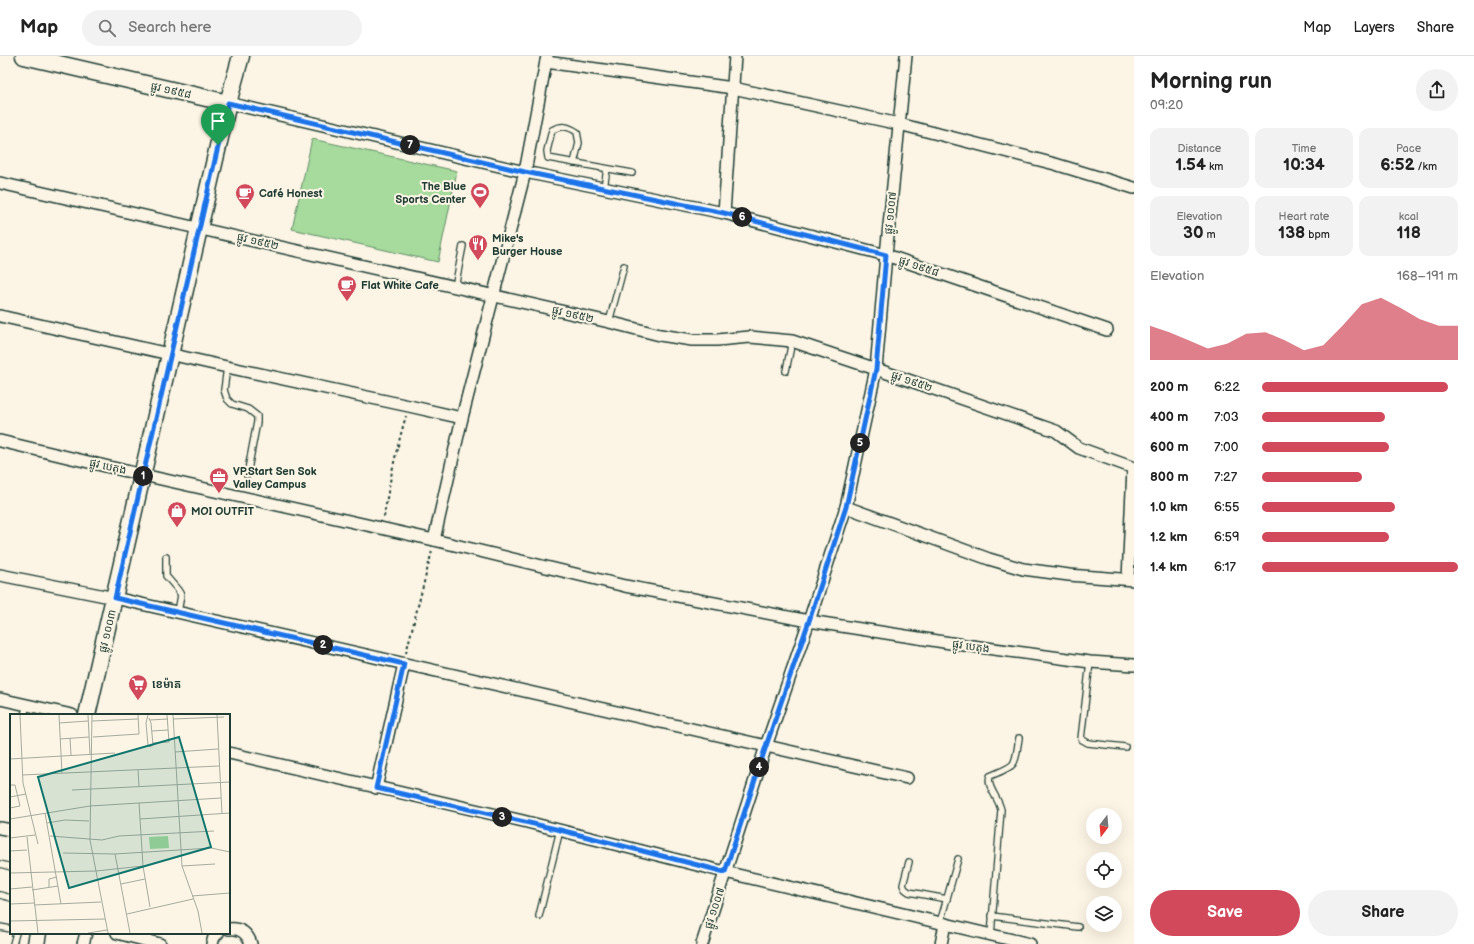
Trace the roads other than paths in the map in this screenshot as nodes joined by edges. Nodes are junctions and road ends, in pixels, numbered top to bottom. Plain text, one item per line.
1 (24, 56) edge
2 (241, 56) edge
3 (735, 56) edge
4 (906, 56) edge
5 (546, 59) edge
6 (733, 88) junction
7 (228, 103) junction
8 (899, 124) junction
9 (574, 163) junction
10 (607, 169) junction
11 (525, 172) junction
12 (632, 173) dead end
13 (0, 183) edge
14 (604, 188) junction
15 (1134, 188) edge
16 (724, 213) junction
17 (199, 227) junction
18 (463, 246) dead end
19 (886, 255) junction
20 (624, 266) dead end
21 (455, 287) junction
22 (493, 295) junction
23 (0, 316) edge
24 (609, 322) junction
25 (1107, 330) dead end
26 (792, 341) junction
27 (171, 354) junction
28 (227, 367) junction
29 (876, 369) junction
30 (786, 371) dead end
31 (462, 418) junction
32 (0, 441) edge
33 (1133, 468) edge
34 (143, 474) junction
35 (247, 475) dead end
36 (846, 507) junction
37 (434, 540) junction
38 (166, 557) dead end
39 (0, 575) edge
40 (1131, 580) edge
41 (115, 598) junction
42 (178, 612) junction
43 (809, 621) junction
44 (1090, 662) junction
45 (404, 664) junction
46 (1134, 665) edge
47 (0, 699) edge
48 (26, 710) edge
49 (63, 714) edge
50 (87, 714) edge
51 (1019, 738) dead end
52 (766, 746) junction
53 (1125, 747) dead end
54 (230, 752) edge
55 (907, 778) dead end
56 (376, 788) junction
57 (0, 828) edge
58 (10, 830) edge
59 (560, 830) junction
60 (958, 859) dead end
61 (909, 862) dead end
62 (0, 864) edge
63 (10, 867) edge
64 (725, 872) junction
65 (0, 895) edge
66 (10, 898) edge
67 (947, 898) junction
68 (540, 916) dead end
69 (992, 916) junction
70 (943, 923) junction
71 (0, 926) edge
72 (1078, 927) dead end
73 (10, 929) edge
74 (230, 929) edge
75 (16, 934) edge
76 (38, 934) edge
77 (86, 934) edge
78 (121, 934) edge
79 (217, 934) edge
80 (991, 935) junction
81 (13, 944) edge
82 (36, 944) edge
83 (83, 944) edge
84 (160, 944) edge
85 (212, 944) edge
86 (251, 944) edge
87 (702, 944) edge
88 (941, 944) edge
89 (1030, 944) edge

1 - 7 street, ផ្លូវ ១៩៥៨
2 - 7 street, ផ្លូវ ១០០៣
3 - 6 street
4 - 8 street, ផ្លូវ ១០០៧
5 - 6 street
5 - 11 street
6 - 8 street
6 - 16 street
7 - 11 street, ផ្លូវ ១៩៥៨
7 - 17 street, ផ្លូវ ១០០៣
8 - 15 street
8 - 19 street, ផ្លូវ ១០០៧
9 - 9 lane
9 - 10 lane
10 - 12 lane
10 - 14 lane
11 - 14 street, ផ្លូវ ១៩៥៨
11 - 22 street
13 - 17 street, ផ្លូវ ១៩៥២
14 - 16 street, ផ្លូវ ១៩៥៨
16 - 19 street, ផ្លូវ ១៩៥៨
17 - 21 street, ផ្លូវ ១៩៥២
17 - 27 street, ផ្លូវ ១០០៣
18 - 21 lane
19 - 25 street, ផ្លូវ ១៩៥៨
19 - 29 street, ផ្លូវ ១០០៧
20 - 24 lane
21 - 22 street, ផ្លូវ ១៩៥២
22 - 24 street, ផ្លូវ ១៩៥២
22 - 31 street
23 - 27 street
24 - 26 street, ផ្លូវ ១៩៥២
26 - 29 street, ផ្លូវ ១៩៥២
26 - 30 lane
27 - 28 street
27 - 34 street, ផ្លូវ ១០០៣
28 - 31 street
28 - 35 lane
29 - 33 street, ផ្លូវ ១៩៥២
29 - 36 street, ផ្លូវ ១០០៧
31 - 37 street
32 - 34 street, ផ្លូវ បេតុង
33 - 40 street
34 - 37 street, ផ្លូវ បេតុង
34 - 41 street, ផ្លូវ ១០០៣
36 - 40 street
36 - 43 street, ផ្លូវ ១០០៧
37 - 43 street, ផ្លូវ បេតុង
38 - 42 lane
39 - 41 street
41 - 42 street
41 - 50 street, ផ្លូវ ១០០៣
42 - 45 street
43 - 44 street, ផ្លូវ បេតុង
43 - 52 street, ផ្លូវ ១០០៧
44 - 46 street, ផ្លូវ បេតុង
44 - 53 lane
45 - 52 street
45 - 56 street
47 - 48 street
48 - 49 street
51 - 69 lane
52 - 55 street
52 - 64 street, ផ្លូវ ១០០៧
54 - 56 street
56 - 59 street
57 - 58 street
59 - 64 street
59 - 68 lane
60 - 67 lane
61 - 67 lane
62 - 63 lane
64 - 70 street
64 - 87 street, ផ្លូវ ១០០៧
65 - 66 lane
67 - 70 lane
69 - 72 lane
69 - 80 lane
70 - 80 street
70 - 88 street
71 - 73 lane
74 - 86 street
75 - 81 lane
76 - 82 street
77 - 83 street
78 - 84 street
79 - 85 street
80 - 89 street

